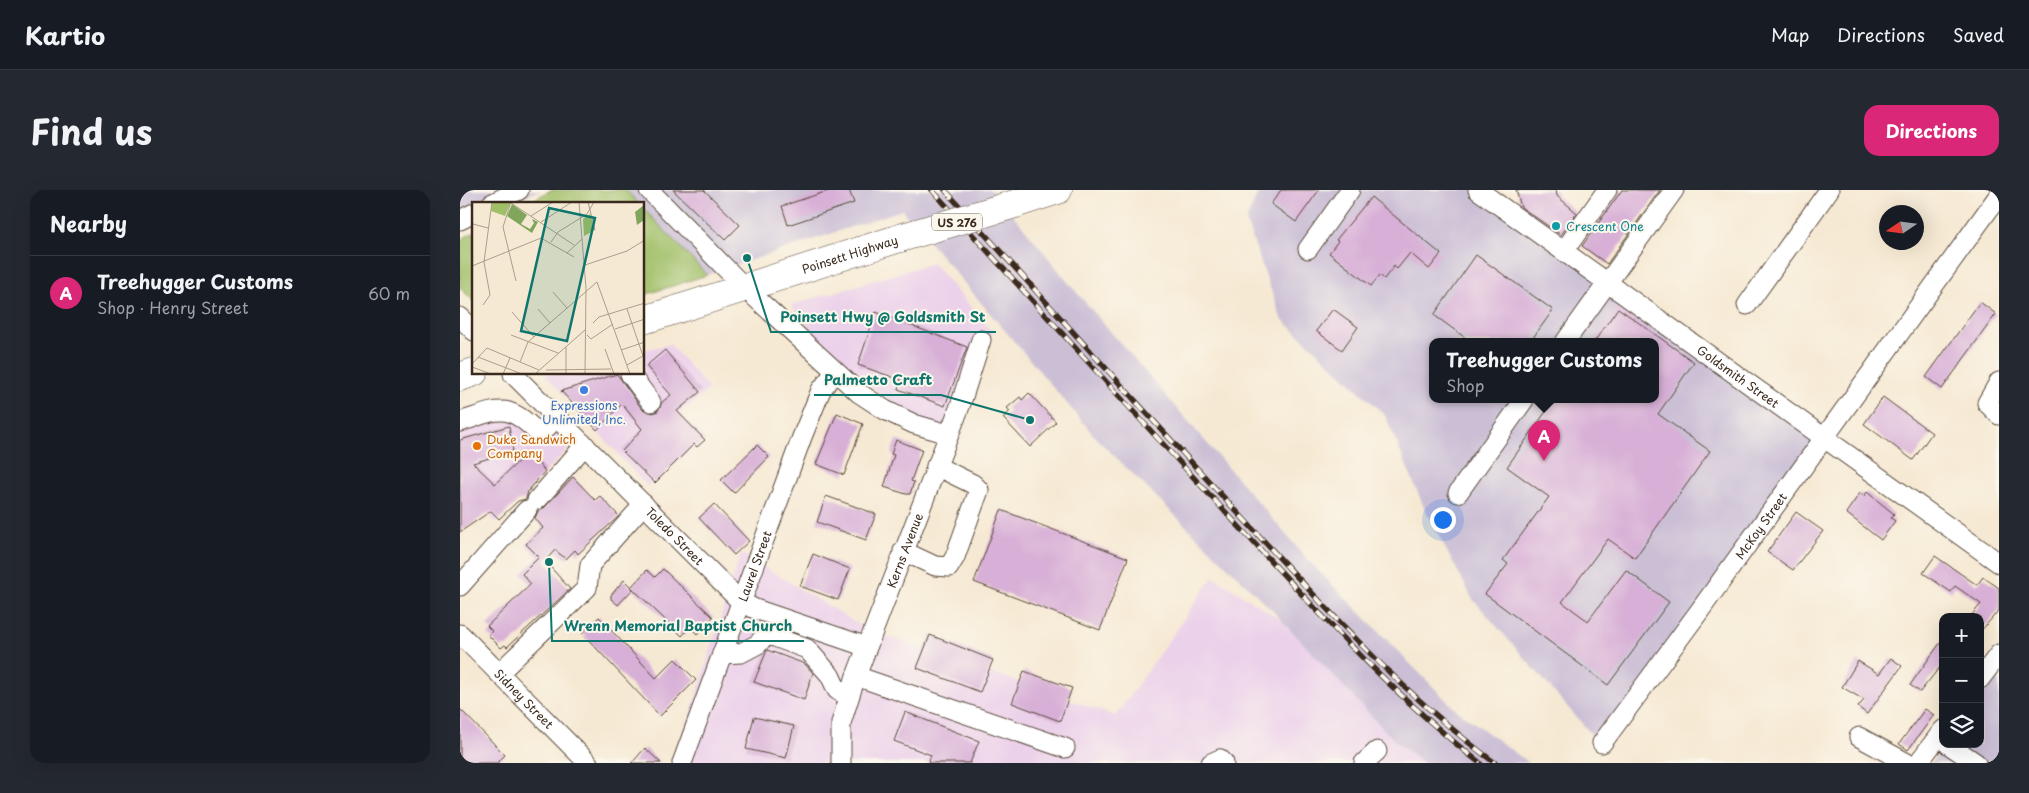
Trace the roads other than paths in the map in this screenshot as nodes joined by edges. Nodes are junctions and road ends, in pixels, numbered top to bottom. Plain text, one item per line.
1 (519, 190) edge
2 (650, 190) edge
3 (1350, 190) edge
4 (1478, 190) edge
5 (1607, 190) edge
6 (1674, 190) edge
7 (1828, 190) edge
8 (1049, 191) edge
9 (1999, 195) edge
10 (495, 202) edge
11 (472, 214) edge
12 (460, 220) edge
13 (1308, 249) dead end
14 (1564, 251) junction
15 (1608, 282) junction
16 (745, 288) junction
17 (1747, 305) dead end
18 (460, 316) edge
19 (645, 320) edge
20 (472, 330) edge
21 (1568, 338) edge
22 (981, 340) dead end
23 (835, 372) junction
24 (472, 373) edge
25 (514, 375) edge
26 (631, 375) edge
27 (460, 377) edge
28 (1999, 382) edge
29 (651, 402) dead end
30 (1522, 403) edge
31 (1999, 414) edge
32 (557, 417) junction
33 (460, 422) edge
34 (948, 434) junction
35 (1823, 438) junction
36 (585, 445) junction
37 (936, 466) junction
38 (1458, 493) dead end
39 (644, 504) junction
40 (904, 551) junction
41 (1999, 563) edge
42 (460, 586) edge
43 (741, 602) junction
44 (796, 624) junction
45 (460, 634) edge
46 (791, 643) junction
47 (867, 647) junction
48 (722, 654) junction
49 (1999, 654) edge
50 (499, 673) junction
51 (1984, 674) edge
52 (856, 676) junction
53 (848, 697) junction
54 (1859, 737) dead end
55 (1939, 742) edge
56 (1602, 743) dead end
57 (1065, 748) dead end
58 (1956, 748) edge
59 (588, 763) edge
60 (682, 763) edge
61 (841, 763) edge
62 (1211, 763) edge
63 (1224, 763) edge
64 (1907, 763) edge
65 (1918, 763) edge
66 (1976, 763) edge

1 - 10 street
2 - 16 street
3 - 13 street
4 - 14 street, Goldsmith Street
5 - 14 street
6 - 15 street
7 - 17 street
8 - 16 highway, Poinsett Highway / US 276, bridge
9 - 35 street, McKoy Street
11 - 12 street
14 - 15 street, Goldsmith Street
15 - 21 street
15 - 35 street, Goldsmith Street
16 - 19 highway, Poinsett Highway / US 276
16 - 23 street
18 - 20 street
22 - 34 street, Kerns Avenue
23 - 34 street
23 - 43 street, Laurel Street
24 - 27 highway
25 - 32 street, Toledo Street
26 - 29 street
28 - 31 street
30 - 38 street
32 - 33 street
32 - 36 street, Toledo Street
34 - 37 street, Kerns Avenue
35 - 41 street, Goldsmith Street
35 - 56 street, McKoy Street
36 - 39 street, Toledo Street
36 - 42 street
37 - 40 street, Kerns Avenue
37 - 40 street
39 - 43 street, Toledo Street
39 - 50 street
40 - 47 street, Kerns Avenue
43 - 44 street, Toledo Street
43 - 48 street, Laurel Street
44 - 46 street
44 - 47 street, Toledo Street
45 - 50 street, Sidney Street
46 - 48 street
46 - 53 street
47 - 52 street, Kerns Avenue
48 - 60 street, Laurel Street
49 - 51 street
50 - 59 street, Sidney Street
52 - 53 street, Kerns Avenue
52 - 57 street
53 - 61 street, Kerns Avenue
54 - 64 street
55 - 65 street
58 - 66 street
62 - 63 street

